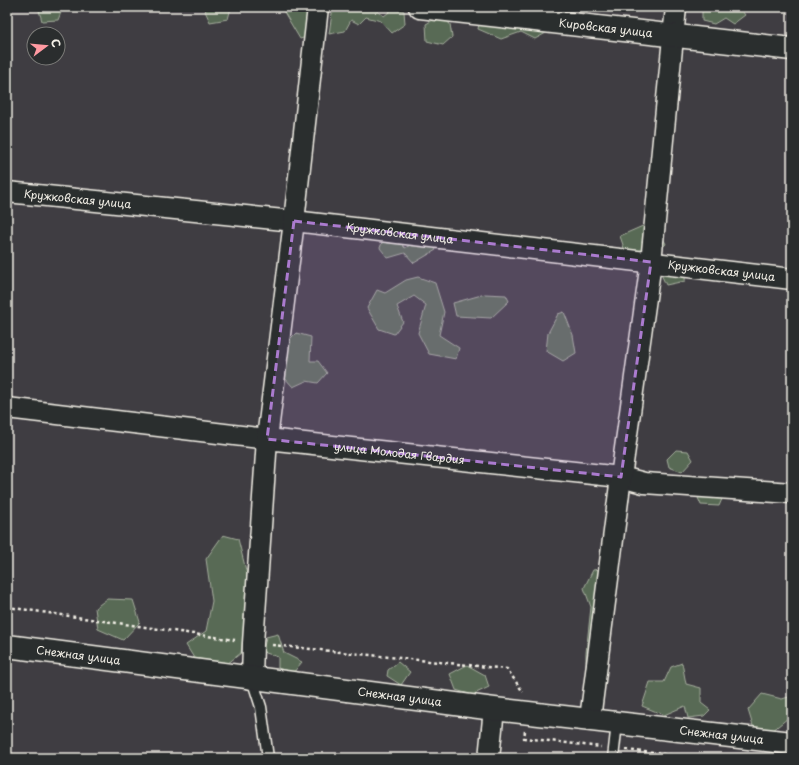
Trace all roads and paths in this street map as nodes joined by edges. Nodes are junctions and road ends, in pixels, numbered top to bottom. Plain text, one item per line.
1 (318, 7) edge
2 (420, 7) edge
3 (676, 7) edge
4 (674, 36) junction
5 (792, 49) edge
6 (7, 192) edge
7 (294, 222) junction
8 (651, 262) junction
9 (792, 279) edge
10 (7, 408) edge
11 (267, 440) junction
12 (621, 477) junction
13 (792, 493) edge
14 (7, 607) edge
15 (254, 643) junction
16 (7, 646) edge
17 (252, 679) junction
18 (494, 709) junction
19 (528, 713) junction
20 (590, 720) junction
21 (617, 723) junction
22 (792, 743) edge
23 (614, 753) edge
24 (268, 758) edge
25 (489, 758) edge
26 (697, 758) edge

1 - 7 street
2 - 4 street, Кировская улица
3 - 4 street
4 - 5 street, Кировская улица
4 - 8 street
6 - 7 street, Кружковская улица
7 - 8 street, Кружковская улица
7 - 11 street
8 - 9 street, Кружковская улица
8 - 12 street
10 - 11 street, улица Молодая Гвардия
11 - 12 street, улица Молодая Гвардия
11 - 15 street
12 - 13 street, улица Молодая Гвардия
12 - 20 street
14 - 15 path
15 - 17 street
15 - 19 path
16 - 17 street, Снежная улица
17 - 18 street, Снежная улица
17 - 24 lane
18 - 19 street, Снежная улица
18 - 25 street
19 - 20 street, Снежная улица
19 - 23 path
20 - 21 street, Снежная улица
21 - 22 street, Снежная улица
21 - 23 lane
23 - 26 path

